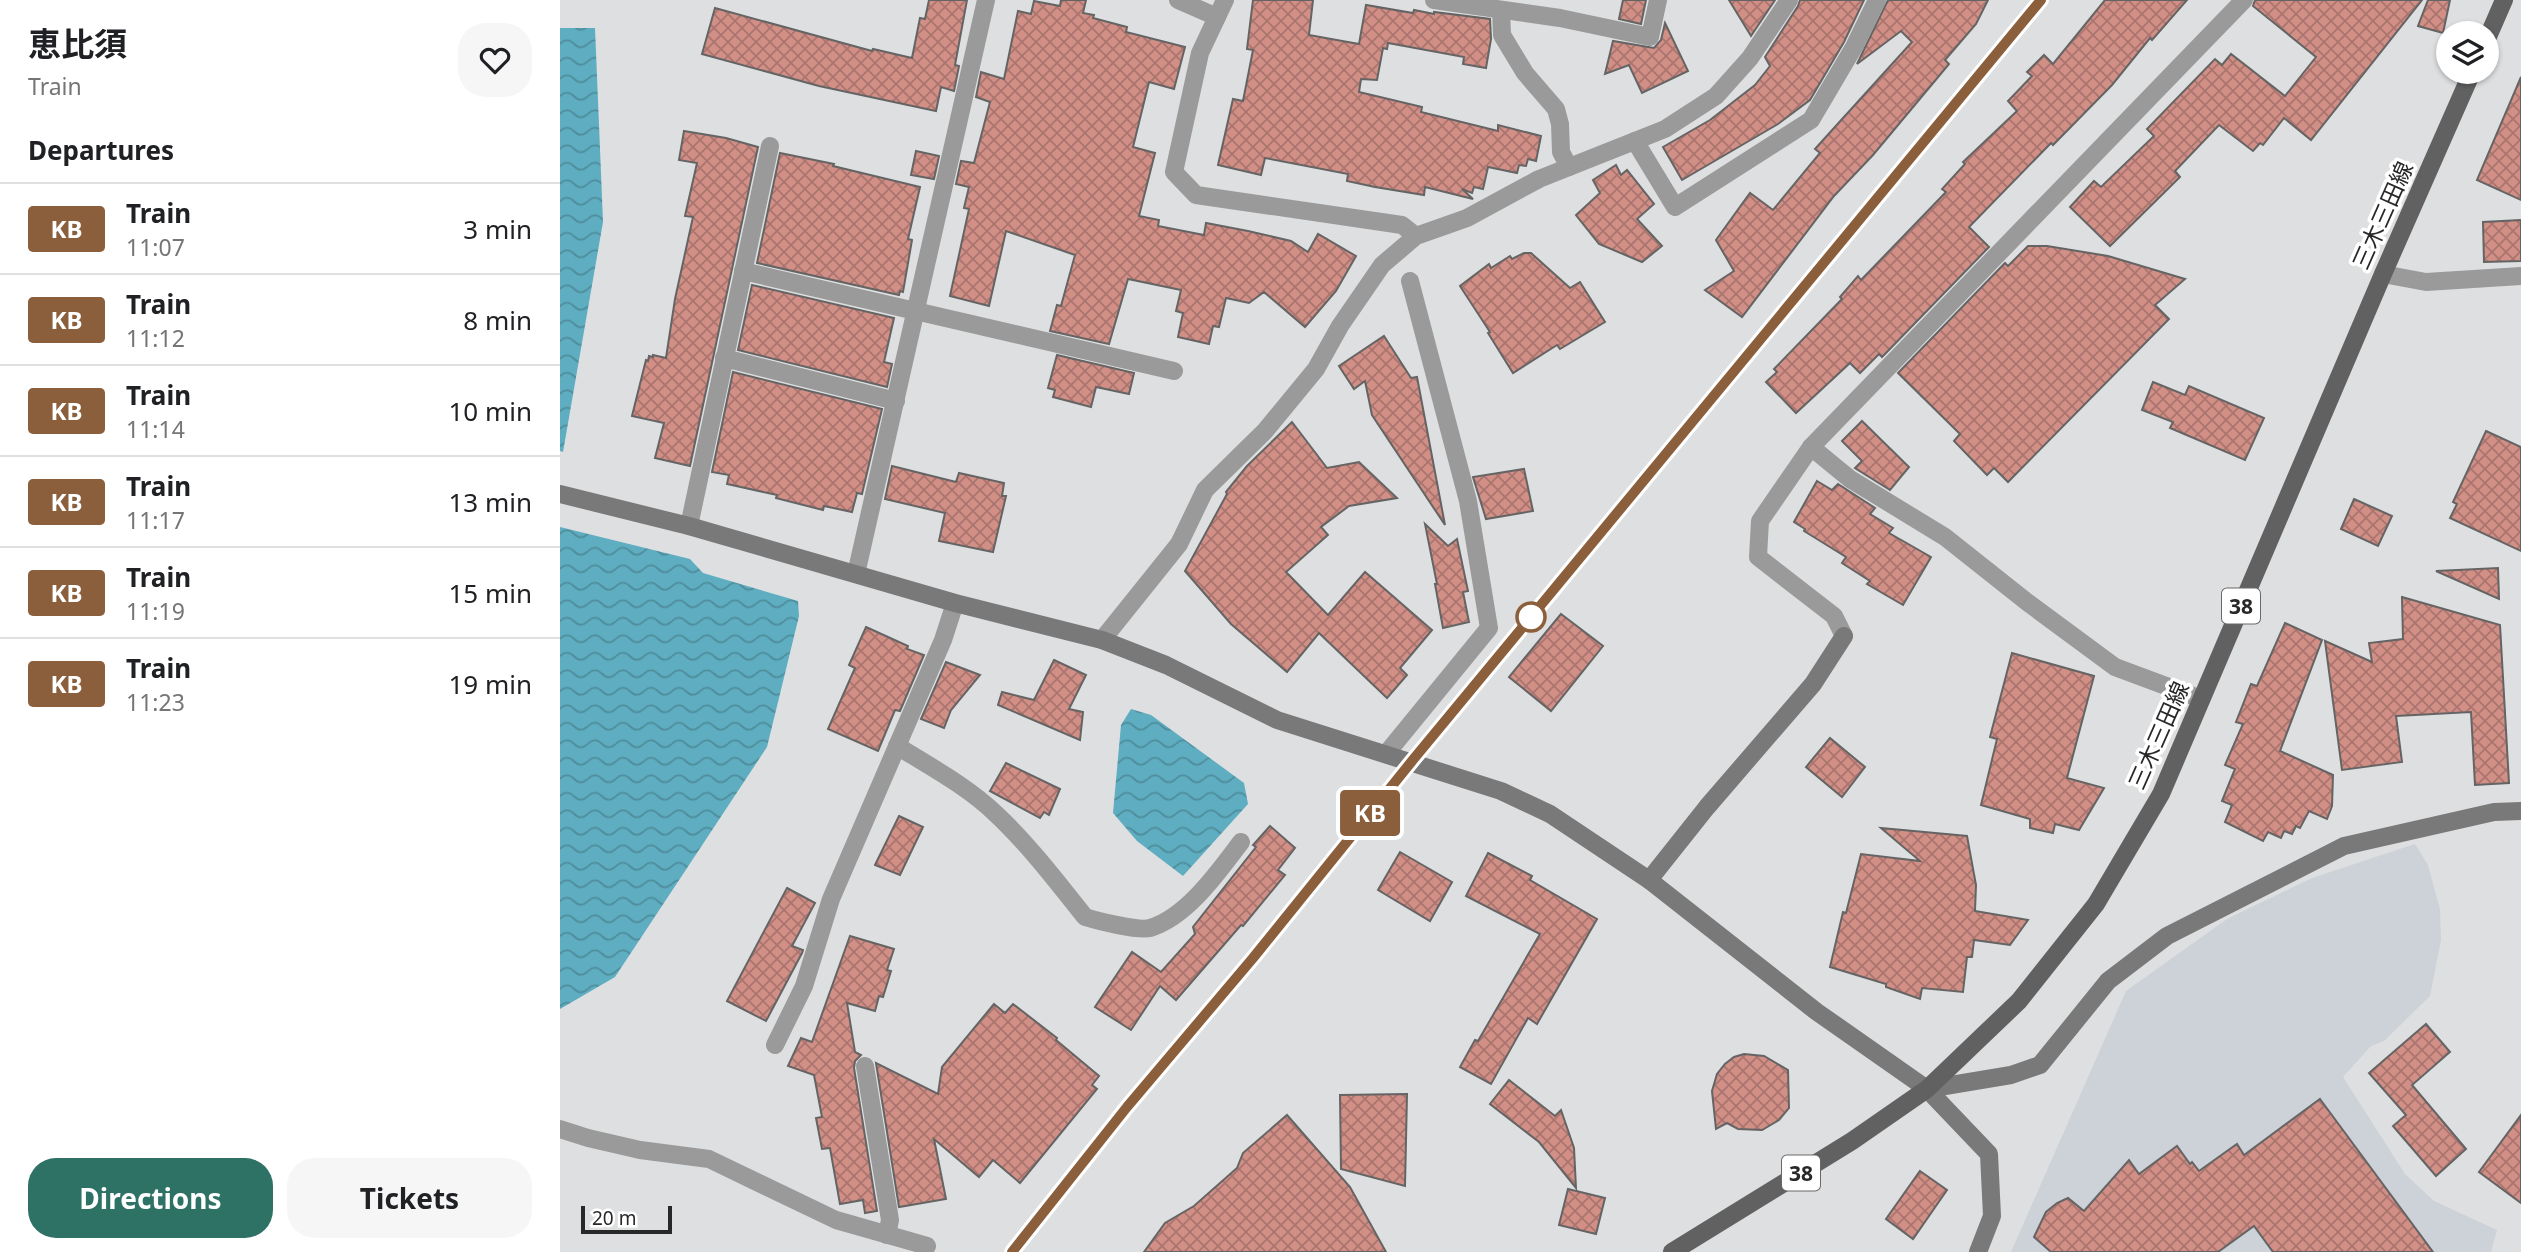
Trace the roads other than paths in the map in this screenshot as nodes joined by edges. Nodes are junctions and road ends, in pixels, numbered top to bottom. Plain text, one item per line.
1 (986, 0) edge
2 (1178, 0) edge
3 (1225, 0) edge
4 (1434, 0) edge
5 (1564, 0) edge
6 (1658, 0) edge
7 (1788, 0) edge
8 (1877, 0) edge
9 (2244, 0) edge
10 (2504, 0) edge
11 (1501, 10) junction
12 (1217, 17) junction
13 (1560, 18) junction
14 (2495, 21) edge
15 (2467, 84) edge
16 (1634, 141) junction
17 (771, 146) dead end
18 (1569, 167) junction
19 (1416, 236) junction
20 (743, 271) junction
21 (2383, 274) junction
22 (2521, 276) edge
23 (1410, 281) dead end
24 (916, 312) junction
25 (724, 358) junction
26 (1174, 371) dead end
27 (896, 401) junction
28 (1811, 447) junction
29 (560, 494) edge
30 (690, 526) junction
31 (856, 575) junction
32 (956, 603) junction
33 (1102, 640) junction
34 (2201, 699) junction
35 (897, 746) junction
36 (1386, 754) junction
37 (2521, 811) edge
38 (1241, 842) dead end
39 (1649, 880) junction
40 (775, 1045) dead end
41 (865, 1066) dead end
42 (1927, 1089) junction
43 (560, 1129) edge
44 (887, 1234) junction
45 (927, 1246) dead end
46 (1672, 1252) edge
47 (1978, 1252) edge

1 - 24 street
2 - 12 street
3 - 12 street
4 - 11 street
5 - 13 street
6 - 13 street
7 - 16 street
8 - 16 street
9 - 28 street
10 - 14 main road
11 - 13 street
11 - 18 street
12 - 19 street
15 - 21 main road, 三木三田線 / 38
16 - 18 street
17 - 20 street
18 - 19 street
19 - 33 street
20 - 24 street
20 - 25 street
21 - 22 street
21 - 34 main road, 三木三田線 / 38
23 - 36 street
24 - 26 street
24 - 27 street
25 - 27 street
25 - 30 street
27 - 31 street
28 - 34 street
28 - 39 street
29 - 30 street
30 - 31 street
31 - 32 street
32 - 33 street
32 - 35 street
33 - 36 street
34 - 42 main road, 三木三田線 / 38
35 - 38 street
35 - 40 street
36 - 39 street
37 - 42 street
39 - 42 street
41 - 44 street
42 - 46 main road, 三木三田線 / 38
42 - 47 street
43 - 44 street
44 - 45 street

